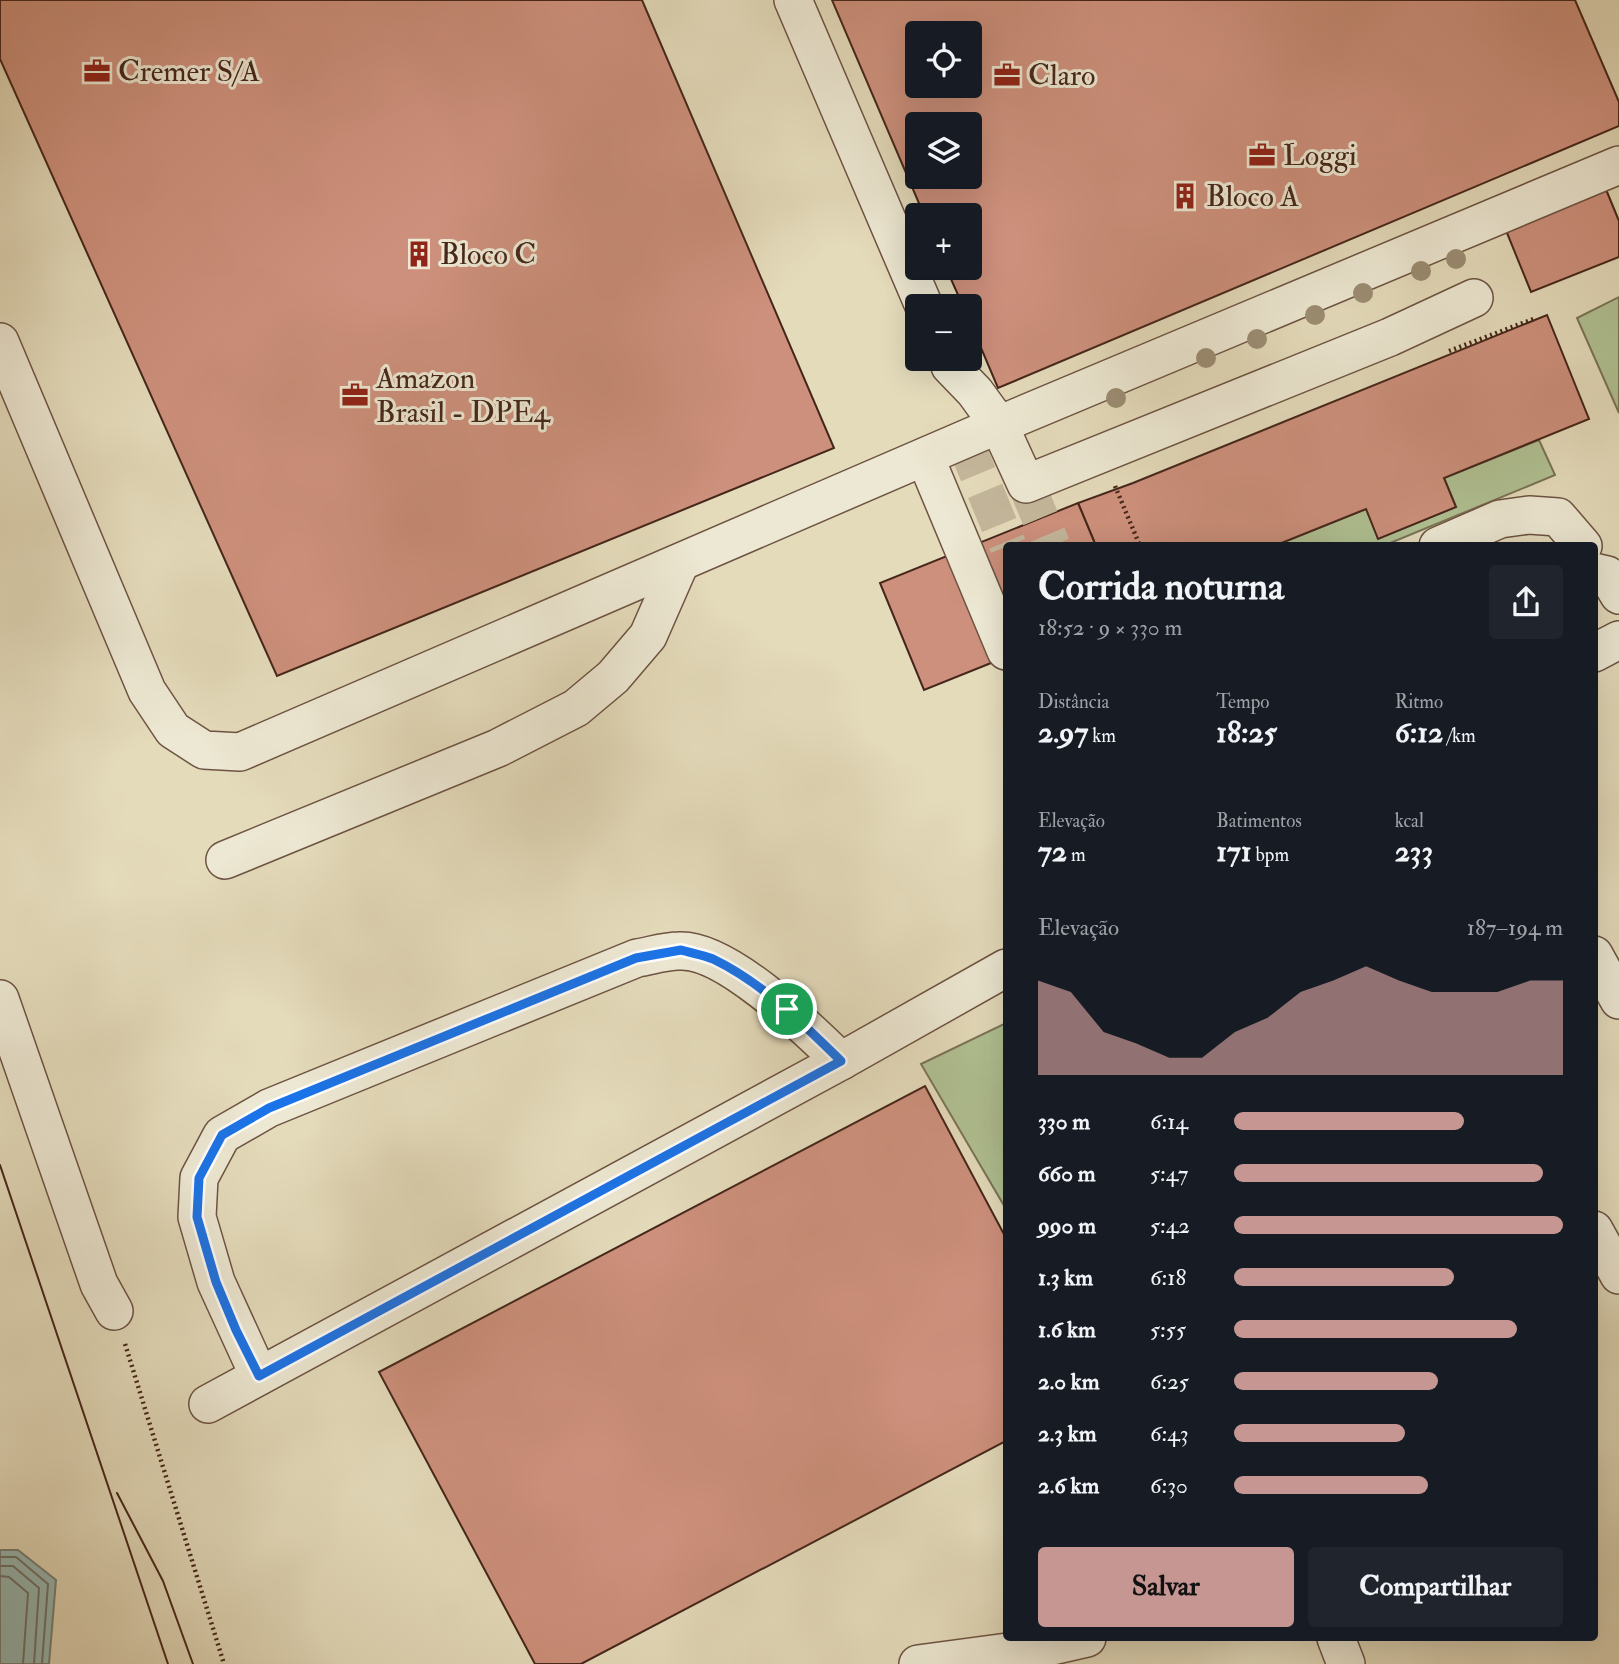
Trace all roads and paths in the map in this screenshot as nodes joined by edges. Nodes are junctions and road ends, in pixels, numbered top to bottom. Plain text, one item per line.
1 (793, 0) edge
2 (1619, 165) edge
3 (919, 294) edge
4 (1474, 298) dead end
5 (0, 342) edge
6 (949, 371) edge
7 (956, 371) edge
8 (999, 425) junction
9 (964, 440) junction
10 (925, 457) junction
11 (1447, 542) edge
12 (1580, 542) edge
13 (680, 563) junction
14 (1619, 640) edge
15 (1003, 644) edge
16 (1598, 651) edge
17 (225, 860) dead end
18 (1598, 962) edge
19 (1003, 970) edge
20 (0, 999) edge
21 (1619, 1000) edge
22 (841, 1061) junction
23 (1619, 1215) edge
24 (1598, 1227) edge
25 (1598, 1236) edge
26 (1619, 1275) edge
27 (114, 1311) joint
28 (259, 1376) junction
29 (208, 1404) dead end
30 (1074, 1641) edge
31 (1337, 1641) edge
32 (224, 1664) edge
33 (918, 1664) edge
34 (1346, 1664) edge

1 - 3 street
2 - 8 street
4 - 8 street
5 - 13 street
6 - 9 street
7 - 8 street
8 - 9 street
9 - 10 street
10 - 13 street
10 - 15 street
11 - 12 street
13 - 17 street
14 - 16 street
18 - 21 street
19 - 22 street
20 - 27 street
22 - 28 street
22 - 28 street
23 - 24 street
25 - 26 street
27 - 32 path
28 - 29 street
30 - 33 street
31 - 34 street

